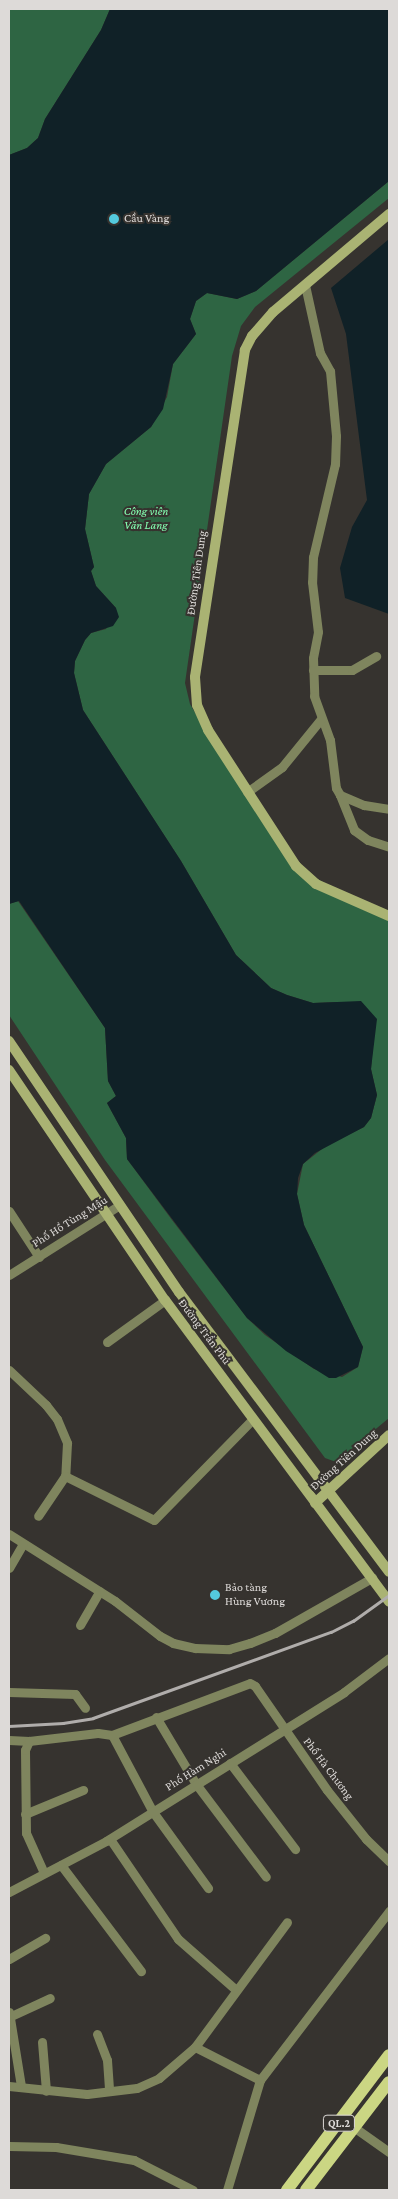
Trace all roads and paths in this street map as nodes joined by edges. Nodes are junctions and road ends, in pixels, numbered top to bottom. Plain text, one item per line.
1 (389, 214) edge
2 (304, 285) junction
3 (376, 656) dead end
4 (313, 670) junction
5 (320, 719) junction
6 (247, 792) junction
7 (340, 795) junction
8 (389, 809) edge
9 (389, 847) edge
10 (389, 916) edge
11 (9, 1041) edge
12 (9, 1070) edge
13 (118, 1206) junction
14 (9, 1211) edge
15 (104, 1215) junction
16 (39, 1257) junction
17 (9, 1275) edge
18 (165, 1300) junction
19 (108, 1342) dead end
20 (10, 1373) edge
21 (253, 1419) junction
22 (389, 1435) edge
23 (65, 1476) junction
24 (328, 1491) junction
25 (315, 1503) junction
26 (38, 1516) dead end
27 (9, 1534) edge
28 (22, 1544) junction
29 (9, 1568) edge
30 (389, 1572) edge
31 (372, 1578) junction
32 (100, 1591) junction
33 (389, 1602) edge
34 (80, 1625) dead end
35 (389, 1658) edge
36 (9, 1692) edge
37 (85, 1708) dead end
38 (156, 1717) junction
39 (283, 1729) junction
40 (112, 1735) junction
41 (9, 1740) edge
42 (29, 1742) junction
43 (230, 1763) junction
44 (196, 1784) junction
45 (83, 1790) dead end
46 (153, 1812) junction
47 (25, 1814) junction
48 (110, 1839) junction
49 (295, 1849) dead end
50 (389, 1861) edge
51 (61, 1865) junction
52 (44, 1873) junction
53 (266, 1877) dead end
54 (208, 1888) dead end
55 (9, 1892) edge
56 (389, 1910) edge
57 (287, 1922) dead end
58 (45, 1938) dead end
59 (9, 1959) edge
60 (141, 1971) dead end
61 (235, 1989) junction
62 (50, 1998) dead end
63 (9, 2015) edge
64 (97, 2034) dead end
65 (42, 2042) dead end
66 (195, 2047) junction
67 (389, 2055) edge
68 (13, 2056) edge
69 (260, 2080) junction
70 (389, 2082) edge
71 (9, 2086) edge
72 (21, 2086) junction
73 (46, 2090) junction
74 (109, 2091) junction
75 (355, 2128) junction
76 (9, 2146) edge
77 (389, 2152) edge
78 (177, 2187) edge
79 (193, 2190) edge
80 (226, 2190) edge
81 (287, 2190) edge
82 (306, 2190) edge

1 - 2 main road, Đường Tiên Dung
2 - 4 street
2 - 6 main road, Đường Tiên Dung
3 - 4 street
4 - 5 street
5 - 6 street
5 - 7 street
6 - 10 main road, Đường Tiên Dung
7 - 8 street
7 - 9 street
11 - 13 main road, Đường Trần Phú
12 - 15 main road, Đường Trần Phú
13 - 15 street, Phố Hồ Tùng Mậu
13 - 24 main road, Đường Trần Phú
14 - 16 street
15 - 16 street, Phố Hồ Tùng Mậu
15 - 18 main road, Đường Trần Phú
16 - 17 street, Phố Hồ Tùng Mậu
18 - 19 street
18 - 21 main road, Đường Trần Phú
20 - 23 street
21 - 23 street
21 - 25 main road, Đường Trần Phú
22 - 24 main road, Đường Tiên Dung
23 - 26 street
24 - 25 main road, Đường Tiên Dung
24 - 30 main road, Đường Trần Phú
25 - 31 main road, Đường Trần Phú
27 - 28 street
28 - 29 street
28 - 32 street
31 - 32 street
31 - 33 main road, Đường Trần Phú
32 - 34 street
35 - 39 street, Phố Hàm Nghi
36 - 37 street
38 - 39 street, Phố Hà Chương
38 - 40 street
38 - 44 street
39 - 43 street, Phố Hàm Nghi
39 - 50 street, Phố Hà Chương
40 - 42 street
40 - 46 street
41 - 42 street
42 - 47 street
43 - 44 street, Phố Hàm Nghi
43 - 49 street
44 - 46 street, Phố Hàm Nghi
44 - 53 street
45 - 47 street
46 - 48 street, Phố Hàm Nghi
46 - 54 street
47 - 52 street
48 - 51 street, Phố Hàm Nghi
48 - 61 street
51 - 52 street, Phố Hàm Nghi
51 - 60 street
52 - 55 street, Phố Hàm Nghi
56 - 69 street
57 - 61 street
58 - 59 street
61 - 66 street
62 - 63 street
63 - 68 street
64 - 74 street
65 - 73 street
66 - 69 street
66 - 74 street
67 - 81 main road, QL.2
68 - 72 street
69 - 80 street
70 - 75 main road, QL.2
71 - 72 street
72 - 73 street
73 - 74 street
75 - 77 street
75 - 82 main road, QL.2
76 - 78 street
78 - 79 street

